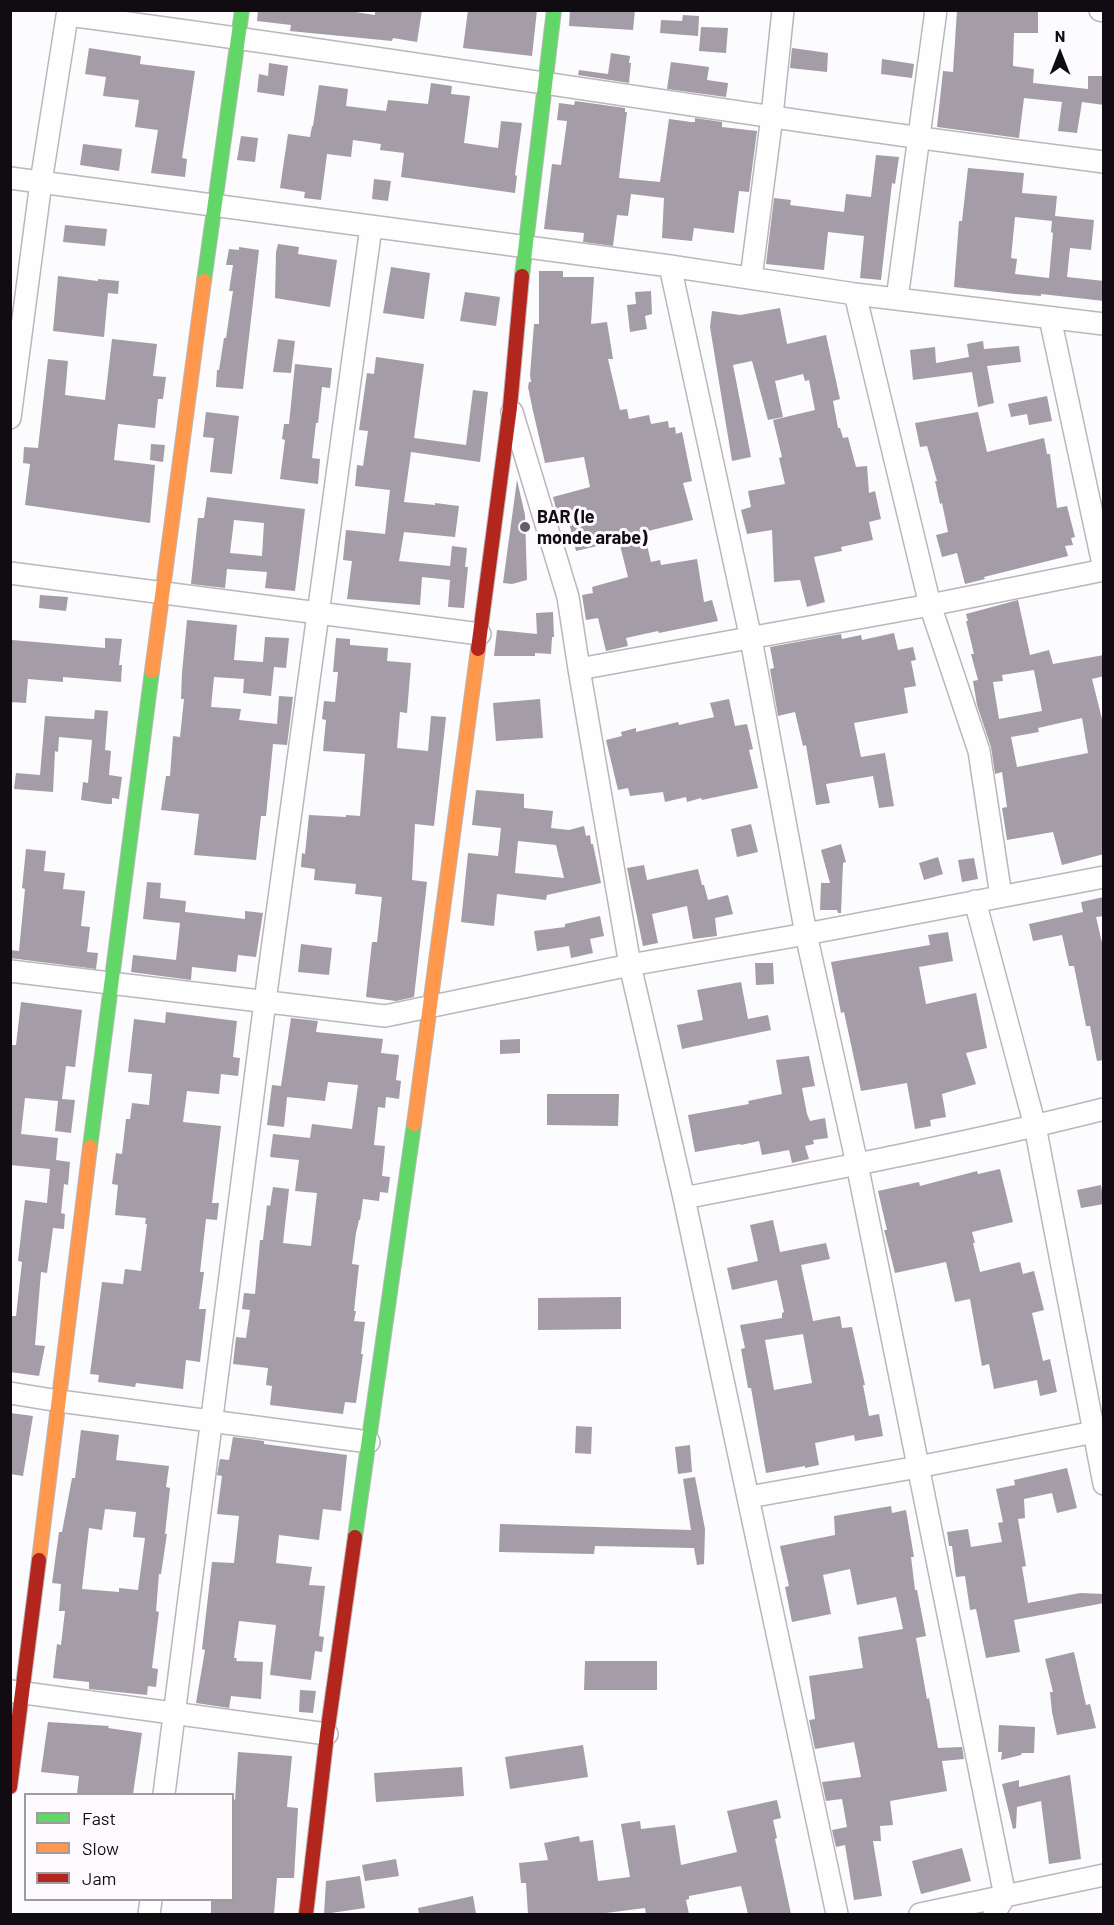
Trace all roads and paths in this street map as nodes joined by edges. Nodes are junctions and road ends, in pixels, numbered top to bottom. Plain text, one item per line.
1 (242, 10) edge
2 (554, 10) edge
3 (783, 10) edge
4 (936, 10) edge
5 (68, 13) edge
6 (239, 37) junction
7 (545, 83) junction
8 (772, 116) junction
9 (919, 139) junction
10 (1104, 162) edge
11 (10, 178) edge
12 (41, 182) junction
13 (214, 205) junction
14 (371, 227) junction
15 (525, 247) junction
16 (670, 266) junction
17 (751, 278) junction
18 (855, 294) junction
19 (897, 299) junction
20 (1050, 318) junction
21 (1104, 324) edge
22 (510, 406) junction
23 (10, 418) edge
24 (1104, 570) edge
25 (10, 573) edge
26 (162, 593) junction
27 (930, 605) junction
28 (318, 612) junction
29 (480, 634) junction
30 (751, 639) junction
31 (579, 669) junction
32 (1104, 877) edge
33 (1001, 896) junction
34 (975, 901) junction
35 (806, 934) junction
36 (630, 965) junction
37 (10, 971) edge
38 (111, 983) junction
39 (265, 1001) junction
40 (431, 1006) junction
41 (1104, 1109) edge
42 (1035, 1126) junction
43 (857, 1164) junction
44 (684, 1198) junction
45 (10, 1393) edge
46 (59, 1401) junction
47 (213, 1420) junction
48 (1098, 1431) edge
49 (369, 1442) junction
50 (918, 1467) junction
51 (1104, 1484) edge
52 (749, 1497) junction
53 (16, 1692) edge
54 (175, 1712) junction
55 (327, 1734) junction
56 (10, 1787) edge
57 (164, 1793) edge
58 (1104, 1875) edge
59 (1005, 1896) junction
60 (306, 1914) edge
61 (837, 1914) edge
62 (920, 1914) edge
63 (994, 1914) edge

1 - 6 street
2 - 7 street
3 - 8 street
4 - 9 street
5 - 6 street
5 - 12 street
6 - 7 street
6 - 13 street
7 - 8 street
7 - 15 street
8 - 9 street
8 - 17 street
9 - 10 street
9 - 19 street
11 - 12 street
12 - 13 street
12 - 23 street
13 - 14 street
13 - 26 street
14 - 15 street
14 - 28 street
15 - 16 street
15 - 22 street
16 - 17 street
16 - 30 street
17 - 18 street
18 - 19 street
18 - 27 street
19 - 20 street
20 - 21 street
20 - 24 street
22 - 29 street
22 - 31 street
24 - 27 street
25 - 26 street
26 - 28 street
26 - 38 street
27 - 30 street
27 - 33 street
28 - 29 street
28 - 39 street
29 - 40 street
30 - 31 street
30 - 35 street
31 - 36 street
32 - 33 street
33 - 34 street
34 - 35 street
34 - 42 street
35 - 36 street
35 - 43 street
36 - 40 street
36 - 44 street
37 - 38 street
38 - 39 street
38 - 46 street
39 - 40 street
39 - 47 street
40 - 49 street
41 - 42 street
42 - 43 street
42 - 48 street
43 - 44 street
43 - 50 street
44 - 52 street
45 - 46 street
46 - 47 street
46 - 53 street
47 - 49 street
47 - 54 street
48 - 50 street
48 - 51 street
49 - 55 street
50 - 52 street
50 - 59 street
52 - 61 street
53 - 54 street
53 - 56 street
54 - 55 street
54 - 57 street
55 - 60 street
58 - 59 street
59 - 62 street
59 - 63 street

